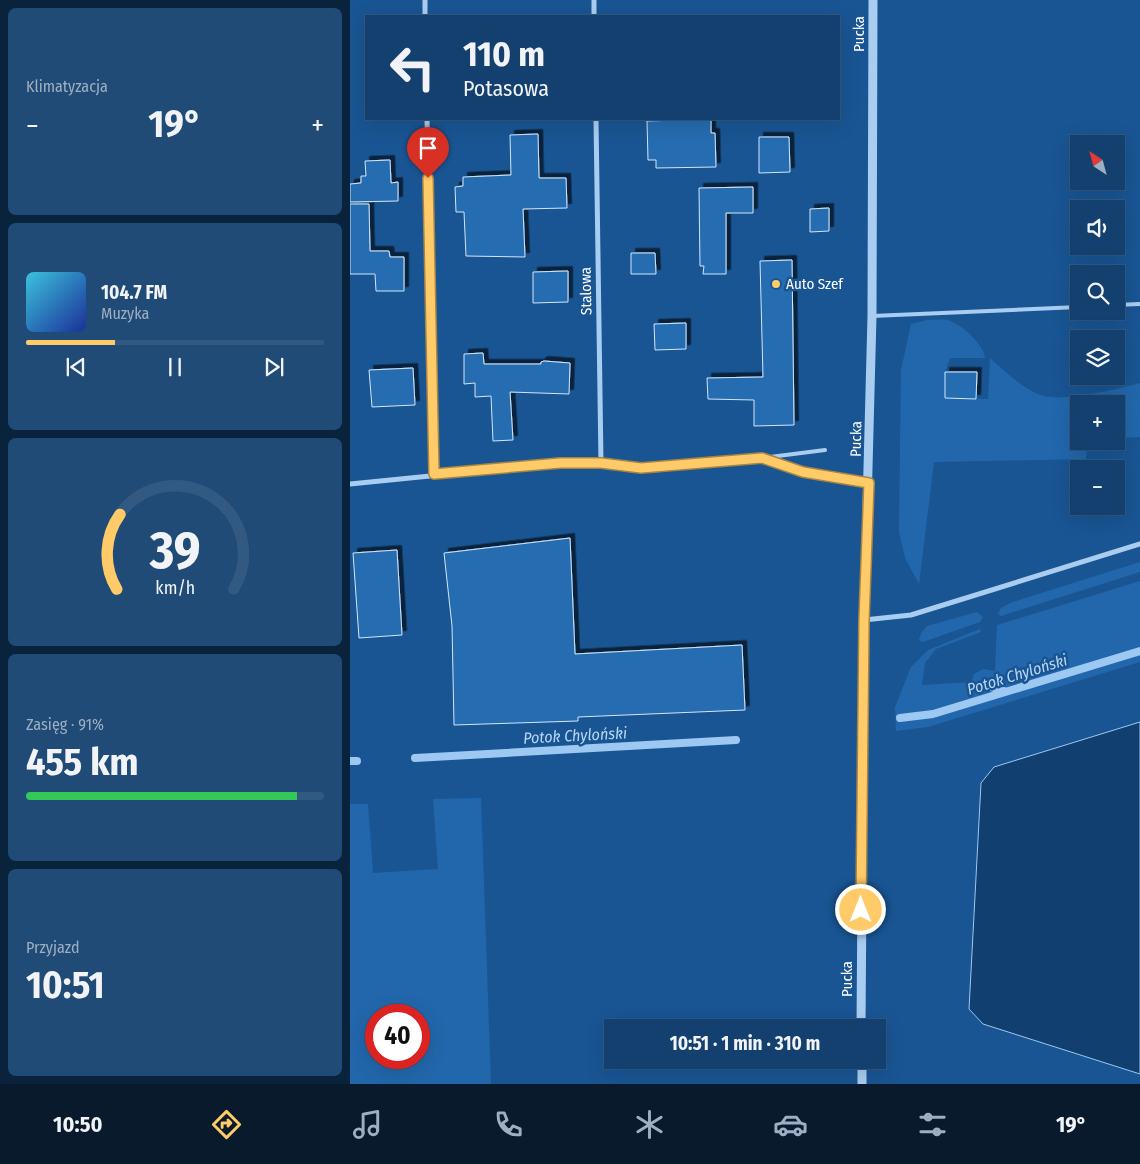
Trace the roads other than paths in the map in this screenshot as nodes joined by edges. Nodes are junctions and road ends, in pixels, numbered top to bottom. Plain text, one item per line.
1 (425, 0) edge
2 (594, 0) edge
3 (873, 0) edge
4 (425, 15) edge
5 (594, 15) edge
6 (427, 120) edge
7 (596, 120) edge
8 (1140, 304) edge
9 (1125, 305) edge
10 (1070, 307) edge
11 (872, 316) junction
12 (825, 450) dead end
13 (762, 458) junction
14 (601, 463) junction
15 (434, 474) junction
16 (869, 483) junction
17 (350, 484) edge
18 (1140, 544) edge
19 (864, 620) junction
20 (861, 1019) edge
21 (862, 1069) edge
22 (862, 1084) edge

1 - 4 street
2 - 5 street
3 - 11 street, Pucka
6 - 15 street
7 - 14 street, Stalowa
8 - 9 lane
10 - 11 lane
11 - 16 street, Pucka
12 - 13 lane
13 - 14 street
13 - 16 street
14 - 15 street
15 - 17 street
16 - 19 street, Pucka
18 - 19 street
19 - 20 street, Pucka
21 - 22 street

